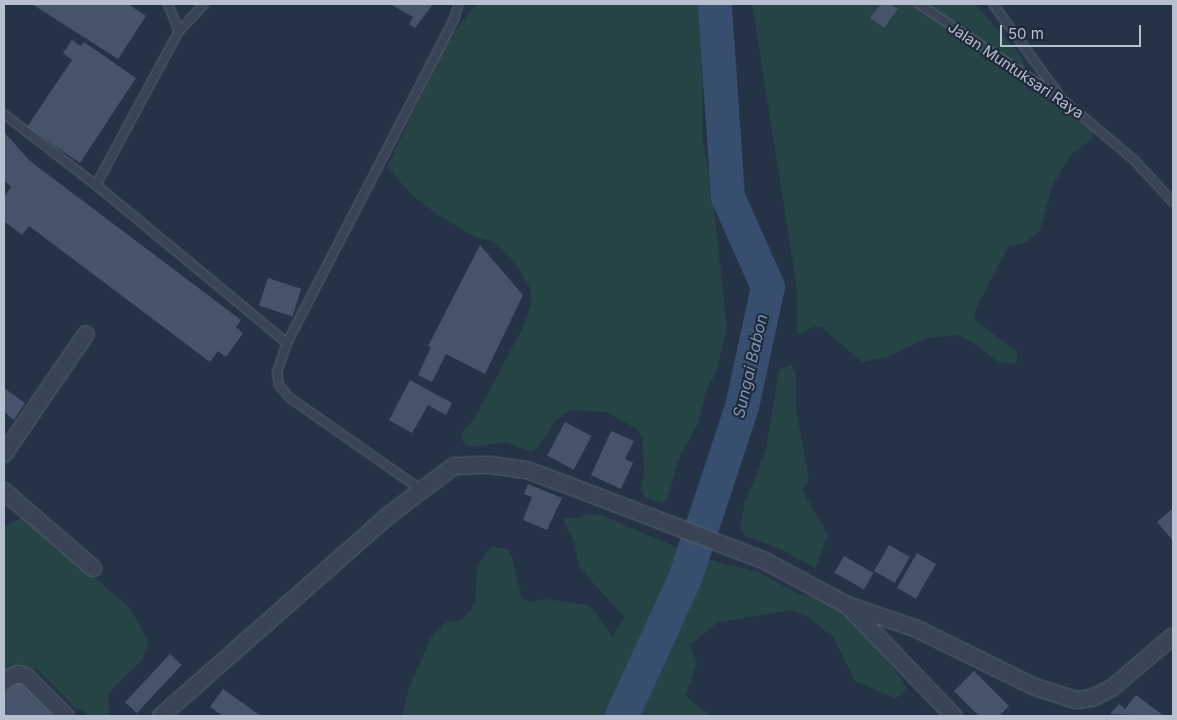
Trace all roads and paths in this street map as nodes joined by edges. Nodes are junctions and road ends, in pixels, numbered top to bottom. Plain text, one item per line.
1 (168, 4) edge
2 (204, 4) edge
3 (459, 4) edge
4 (919, 4) edge
5 (993, 4) edge
6 (179, 31) junction
7 (1062, 98) junction
8 (4, 114) edge
9 (96, 185) junction
10 (1173, 202) edge
11 (86, 334) dead end
12 (287, 344) junction
13 (4, 454) edge
14 (4, 490) edge
15 (423, 491) junction
16 (93, 568) dead end
17 (846, 606) junction
18 (1173, 636) edge
19 (4, 681) edge
20 (66, 716) edge
21 (161, 716) edge
22 (954, 716) edge

1 - 6 lane
2 - 6 lane
3 - 12 lane
4 - 7 lane, Jalan Muntuksari Raya
5 - 7 lane
6 - 9 lane
7 - 10 lane, Jalan Muntuksari Raya
8 - 9 lane
9 - 12 lane
11 - 13 street
12 - 15 lane
14 - 16 street
15 - 17 street
15 - 21 street
17 - 18 street
17 - 22 street
19 - 20 street

